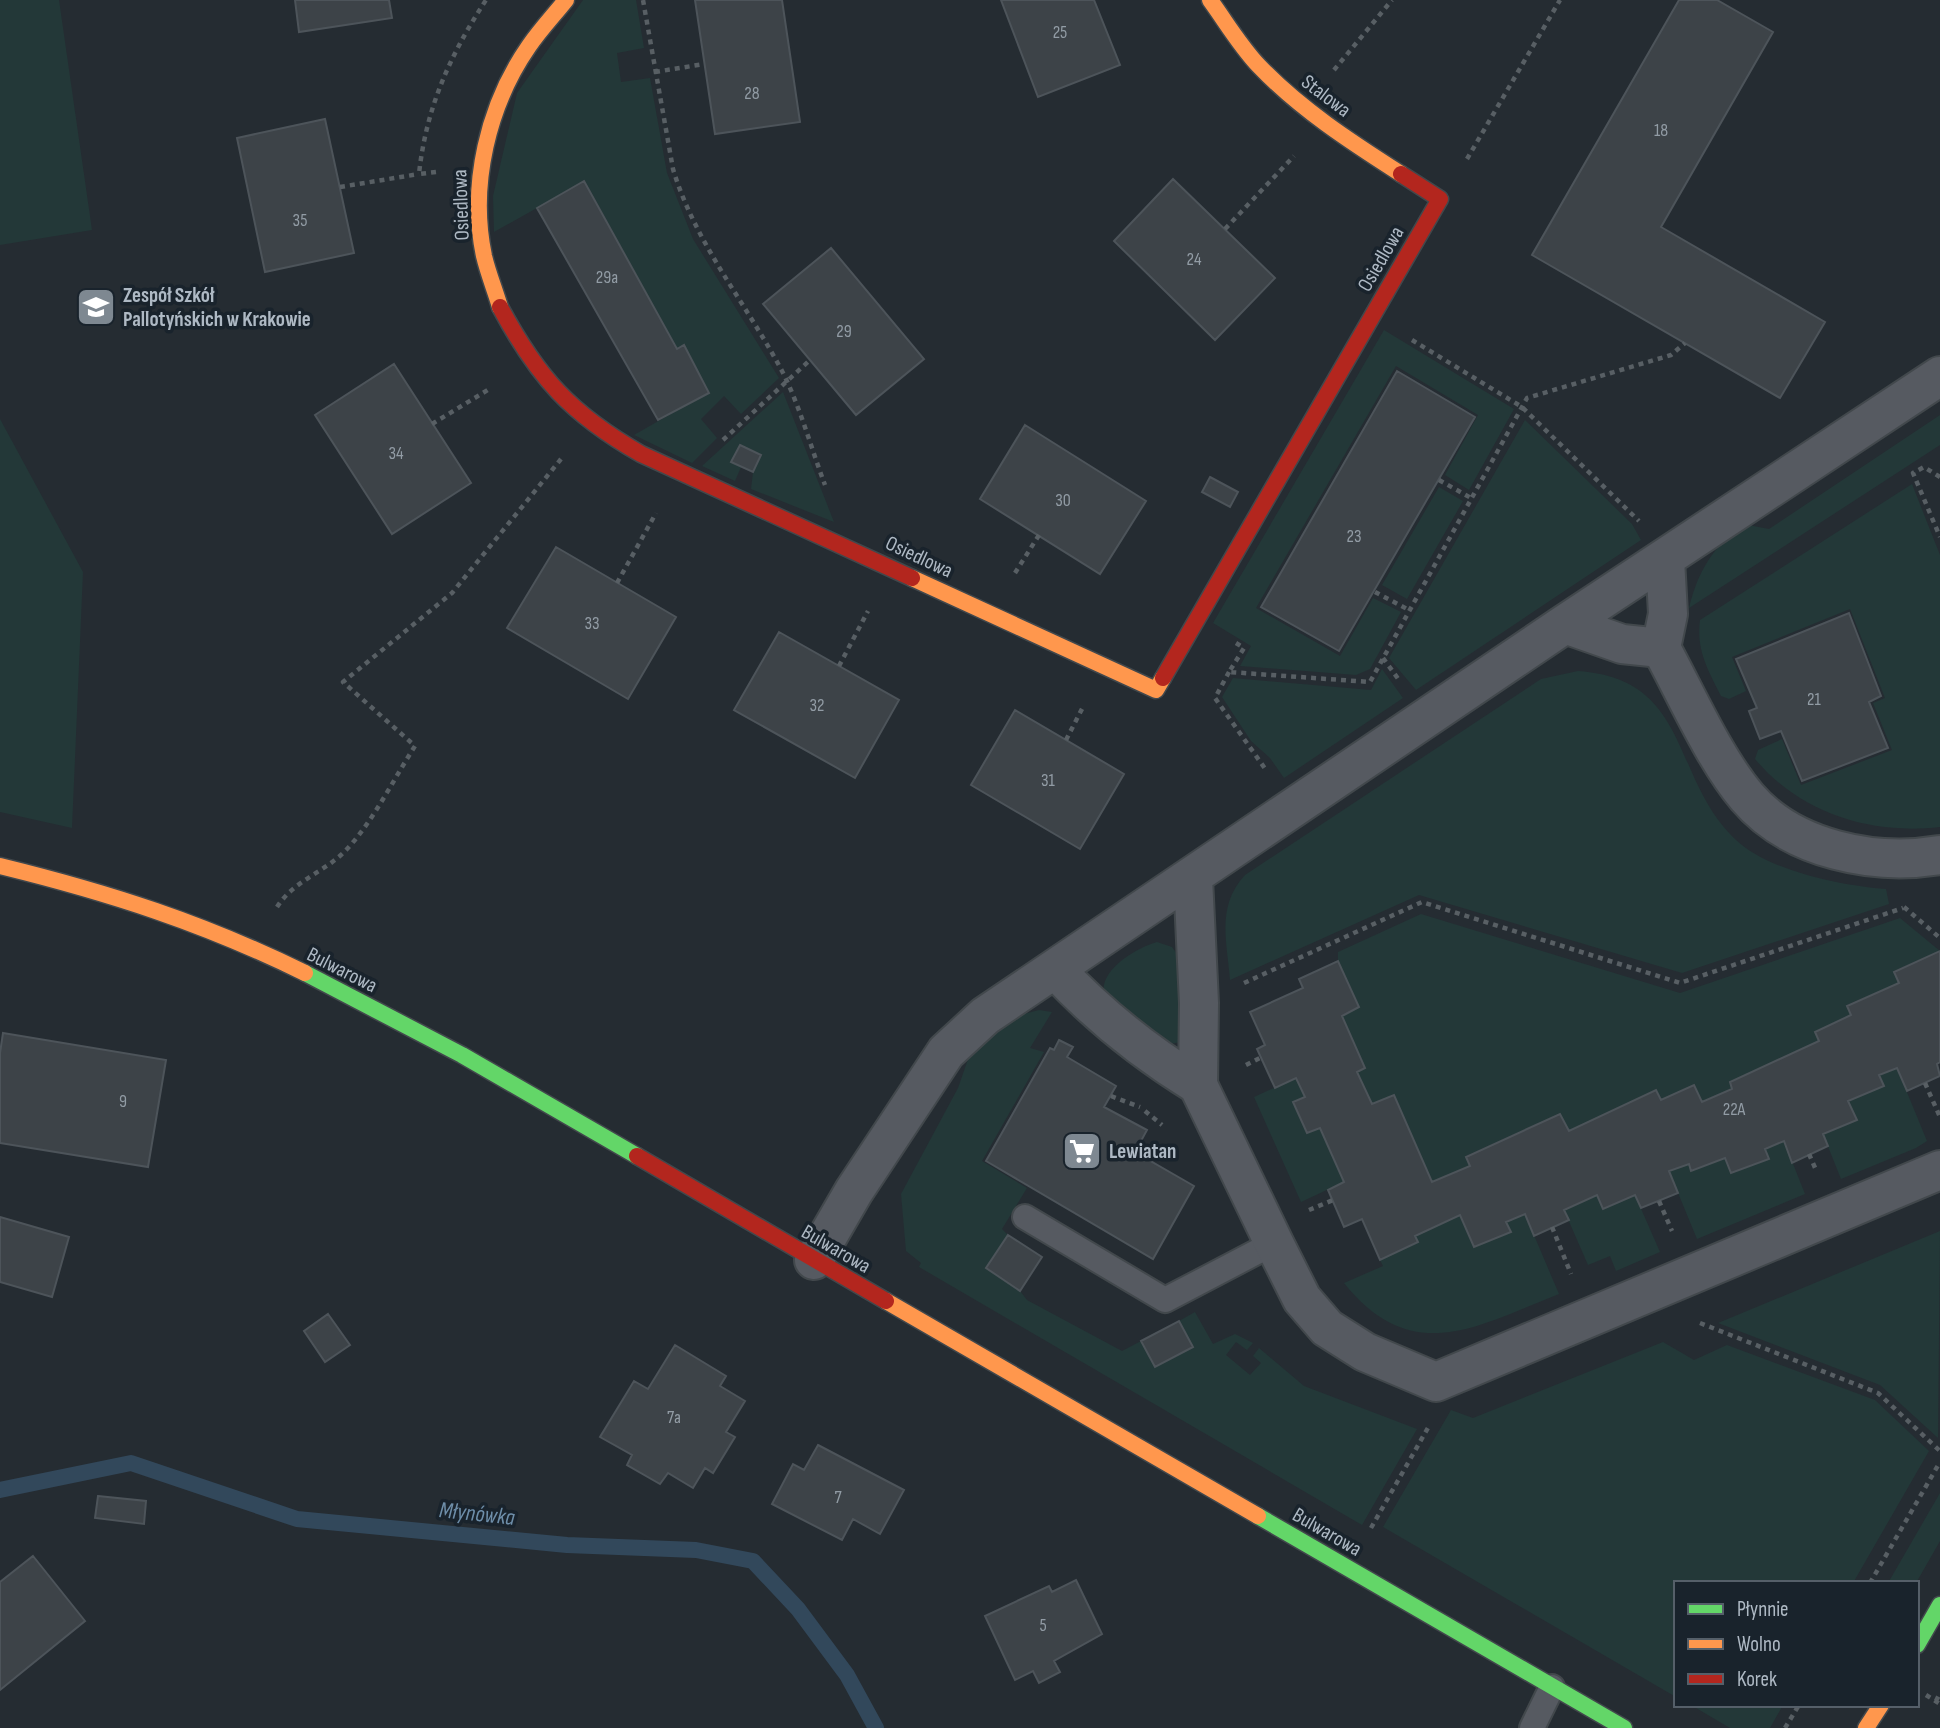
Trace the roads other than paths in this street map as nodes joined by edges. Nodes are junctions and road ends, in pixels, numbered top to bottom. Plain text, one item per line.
1 (566, 0) edge
2 (1210, 0) edge
3 (1440, 199) joint
4 (1940, 376) edge
5 (1665, 559) junction
6 (1565, 624) junction
7 (1661, 648) junction
8 (1940, 855) edge
9 (0, 866) edge
10 (1193, 878) junction
11 (1056, 970) junction
12 (1198, 1085) junction
13 (1940, 1170) edge
14 (1025, 1217) dead end
15 (1286, 1229) junction
16 (814, 1260) junction
17 (1940, 1605) edge
18 (1919, 1642) edge
19 (1552, 1687) junction
20 (1880, 1707) edge
21 (1532, 1728) edge
22 (1624, 1728) edge
23 (1866, 1728) edge

1 - 3 street, Osiedlowa
2 - 3 street, Stalowa
4 - 5 street
5 - 6 street
5 - 7 street
6 - 7 street
6 - 10 street
7 - 8 street
9 - 16 street, Bulwarowa
10 - 11 street
10 - 12 street
11 - 12 street
11 - 16 street
12 - 15 street
13 - 15 street
14 - 15 lane
16 - 19 street, Bulwarowa
17 - 18 street
19 - 21 lane
19 - 22 street, Bulwarowa
20 - 23 street

